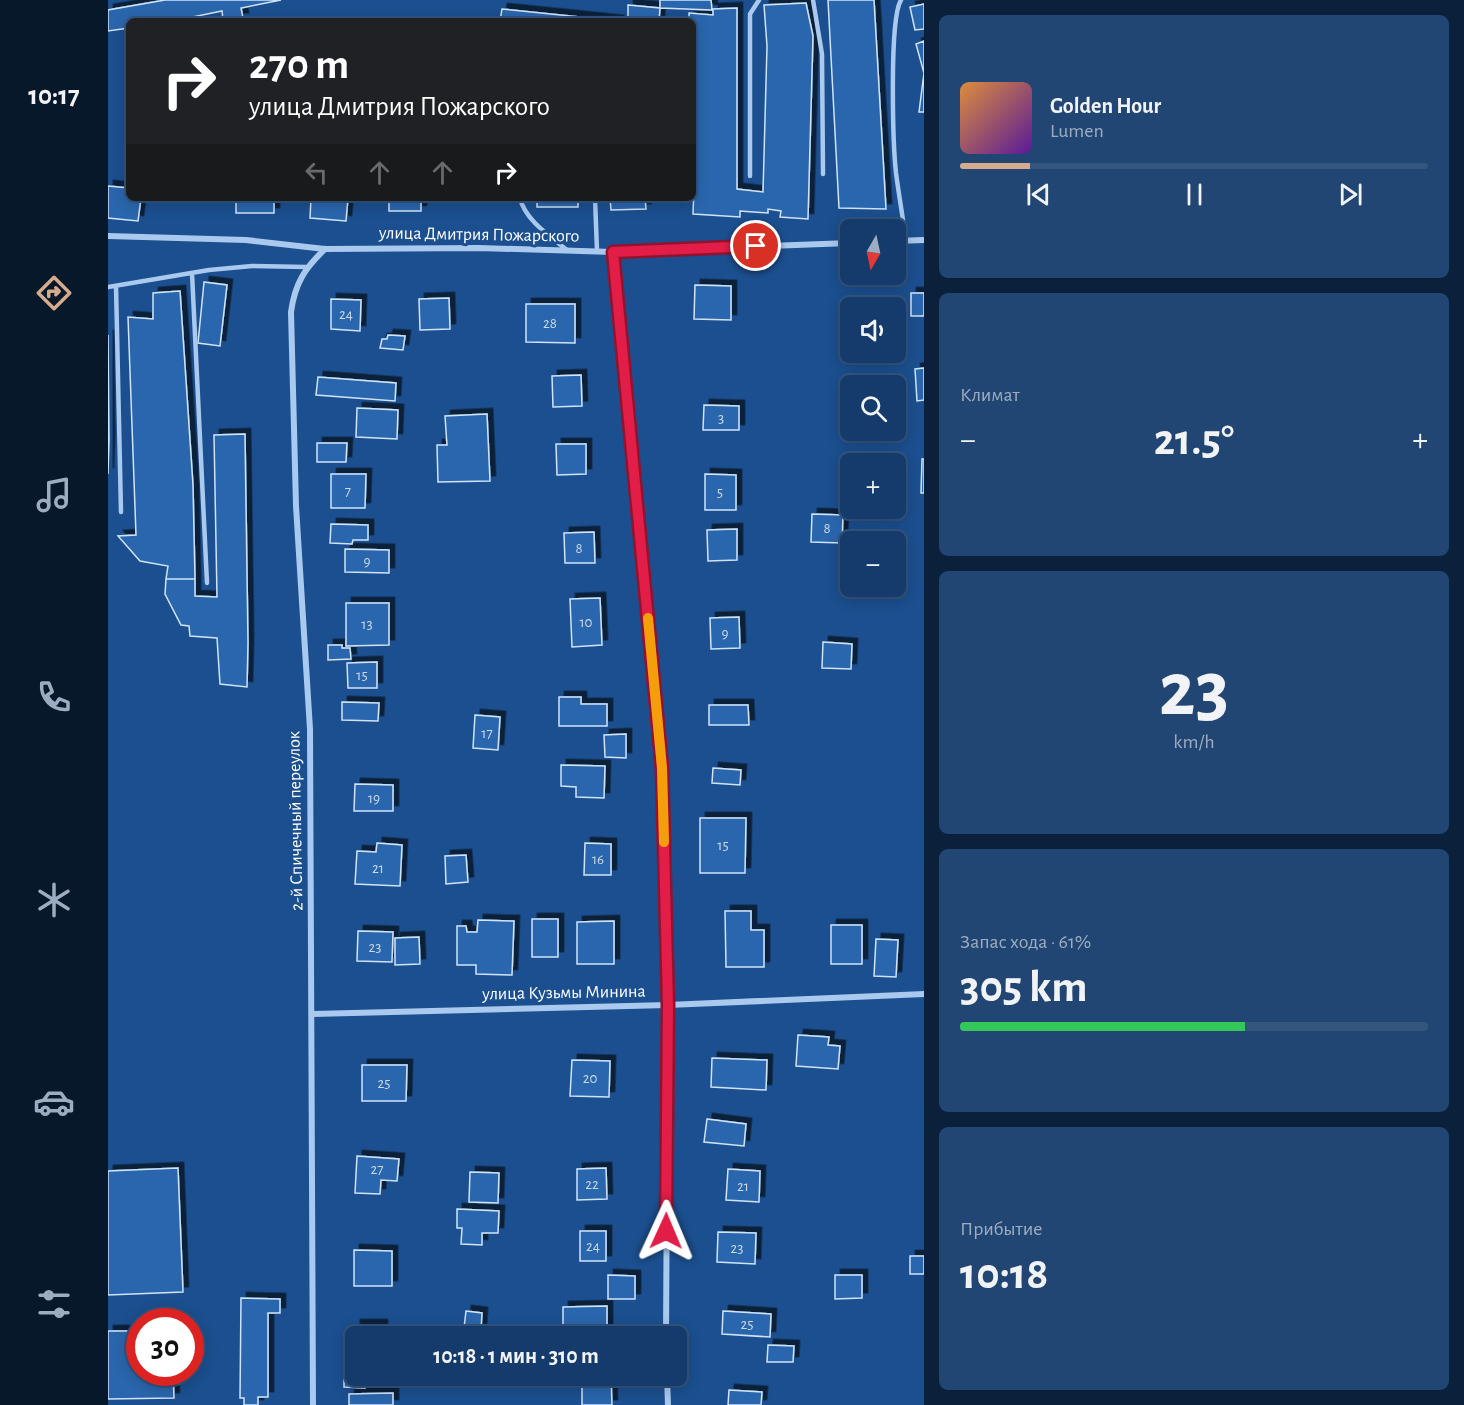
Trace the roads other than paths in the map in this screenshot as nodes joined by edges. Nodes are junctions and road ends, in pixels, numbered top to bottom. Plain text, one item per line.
1 (759, 0) edge
2 (813, 0) edge
3 (901, 0) edge
4 (823, 174) dead end
5 (750, 176) dead end
6 (520, 201) edge
7 (595, 201) edge
8 (903, 219) edge
9 (108, 236) edge
10 (924, 240) edge
11 (906, 241) edge
12 (840, 243) edge
13 (326, 249) junction
14 (567, 250) junction
15 (597, 251) junction
16 (613, 252) junction
17 (306, 267) junction
18 (192, 273) junction
19 (116, 286) junction
20 (108, 287) edge
21 (121, 512) dead end
22 (207, 583) dead end
23 (924, 994) edge
24 (668, 1005) junction
25 (313, 1014) junction
26 (666, 1326) edge
27 (667, 1386) edge
28 (314, 1405) edge
29 (668, 1405) edge

1 - 5 lane
2 - 4 lane
3 - 8 lane
6 - 14 lane
7 - 15 lane
9 - 13 street, улица Дмитрия Пожарского
10 - 11 street
12 - 16 street, улица Дмитрия Пожарского
13 - 14 street, улица Дмитрия Пожарского
13 - 17 street, 2-й Спичечный переулок
14 - 15 street, улица Дмитрия Пожарского
15 - 16 street, улица Дмитрия Пожарского
16 - 24 street
17 - 18 lane
17 - 25 street, 2-й Спичечный переулок
18 - 19 lane
18 - 22 lane
19 - 20 lane
19 - 21 lane
23 - 24 street, улица Кузьмы Минина
24 - 25 street, улица Кузьмы Минина
24 - 26 street
25 - 28 street, 2-й Спичечный переулок
27 - 29 street

